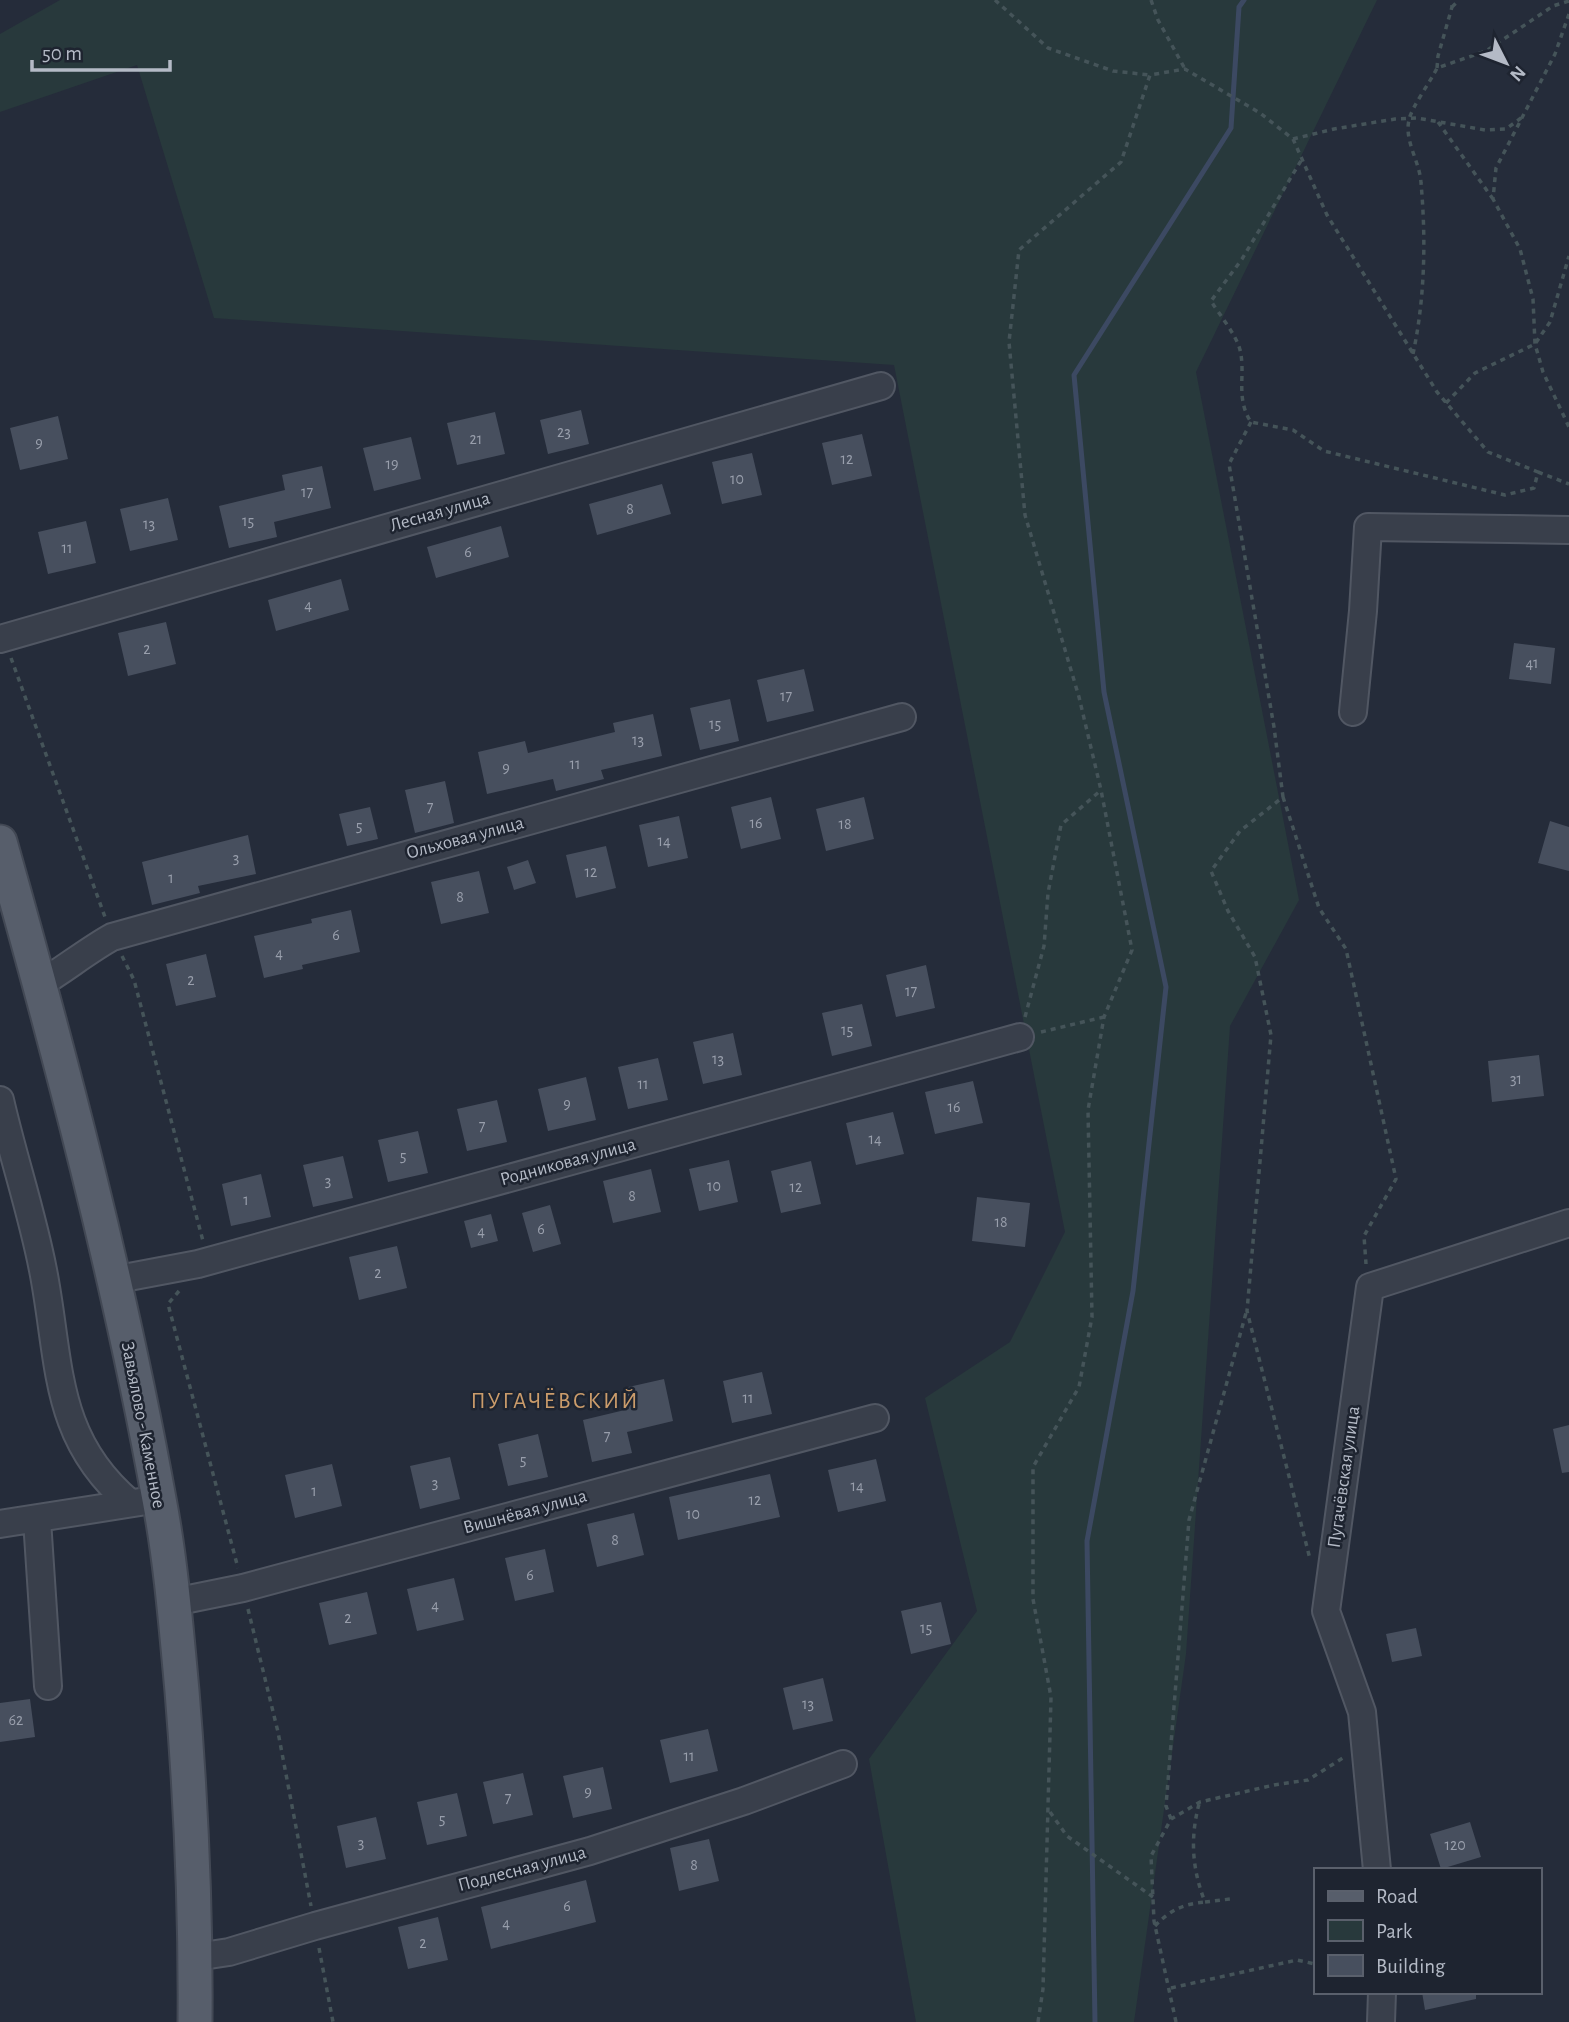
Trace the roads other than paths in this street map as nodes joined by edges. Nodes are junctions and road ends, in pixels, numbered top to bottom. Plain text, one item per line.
1 (881, 386) dead end
2 (1569, 530) edge
3 (1, 636) edge
4 (1353, 712) dead end
5 (902, 717) dead end
6 (0, 842) edge
7 (40, 984) junction
8 (1020, 1037) road end
9 (0, 1100) edge
10 (1569, 1223) edge
11 (113, 1280) junction
12 (875, 1418) dead end
13 (145, 1501) junction
14 (37, 1520) junction
15 (0, 1524) edge
16 (174, 1602) junction
17 (48, 1686) dead end
18 (844, 1764) dead end
19 (1377, 1868) edge
20 (196, 1957) junction
21 (1382, 1994) edge
22 (195, 2022) edge
23 (1381, 2022) edge

1 - 3 street, Лесная улица
2 - 4 street
5 - 7 street, Ольховая улица
6 - 7 main road, Завьялово - Каменное
7 - 11 main road, Завьялово - Каменное
8 - 11 street, Родниковая улица
9 - 13 street
10 - 19 street, Пугачёвская улица
11 - 13 main road, Завьялово - Каменное
12 - 16 street, Вишнёвая улица
13 - 14 street
13 - 16 main road, Завьялово - Каменное
14 - 15 street
14 - 17 street
16 - 20 main road, Завьялово - Каменное
18 - 20 street, Подлесная улица
20 - 22 main road, Завьялово - Каменное
21 - 23 street

